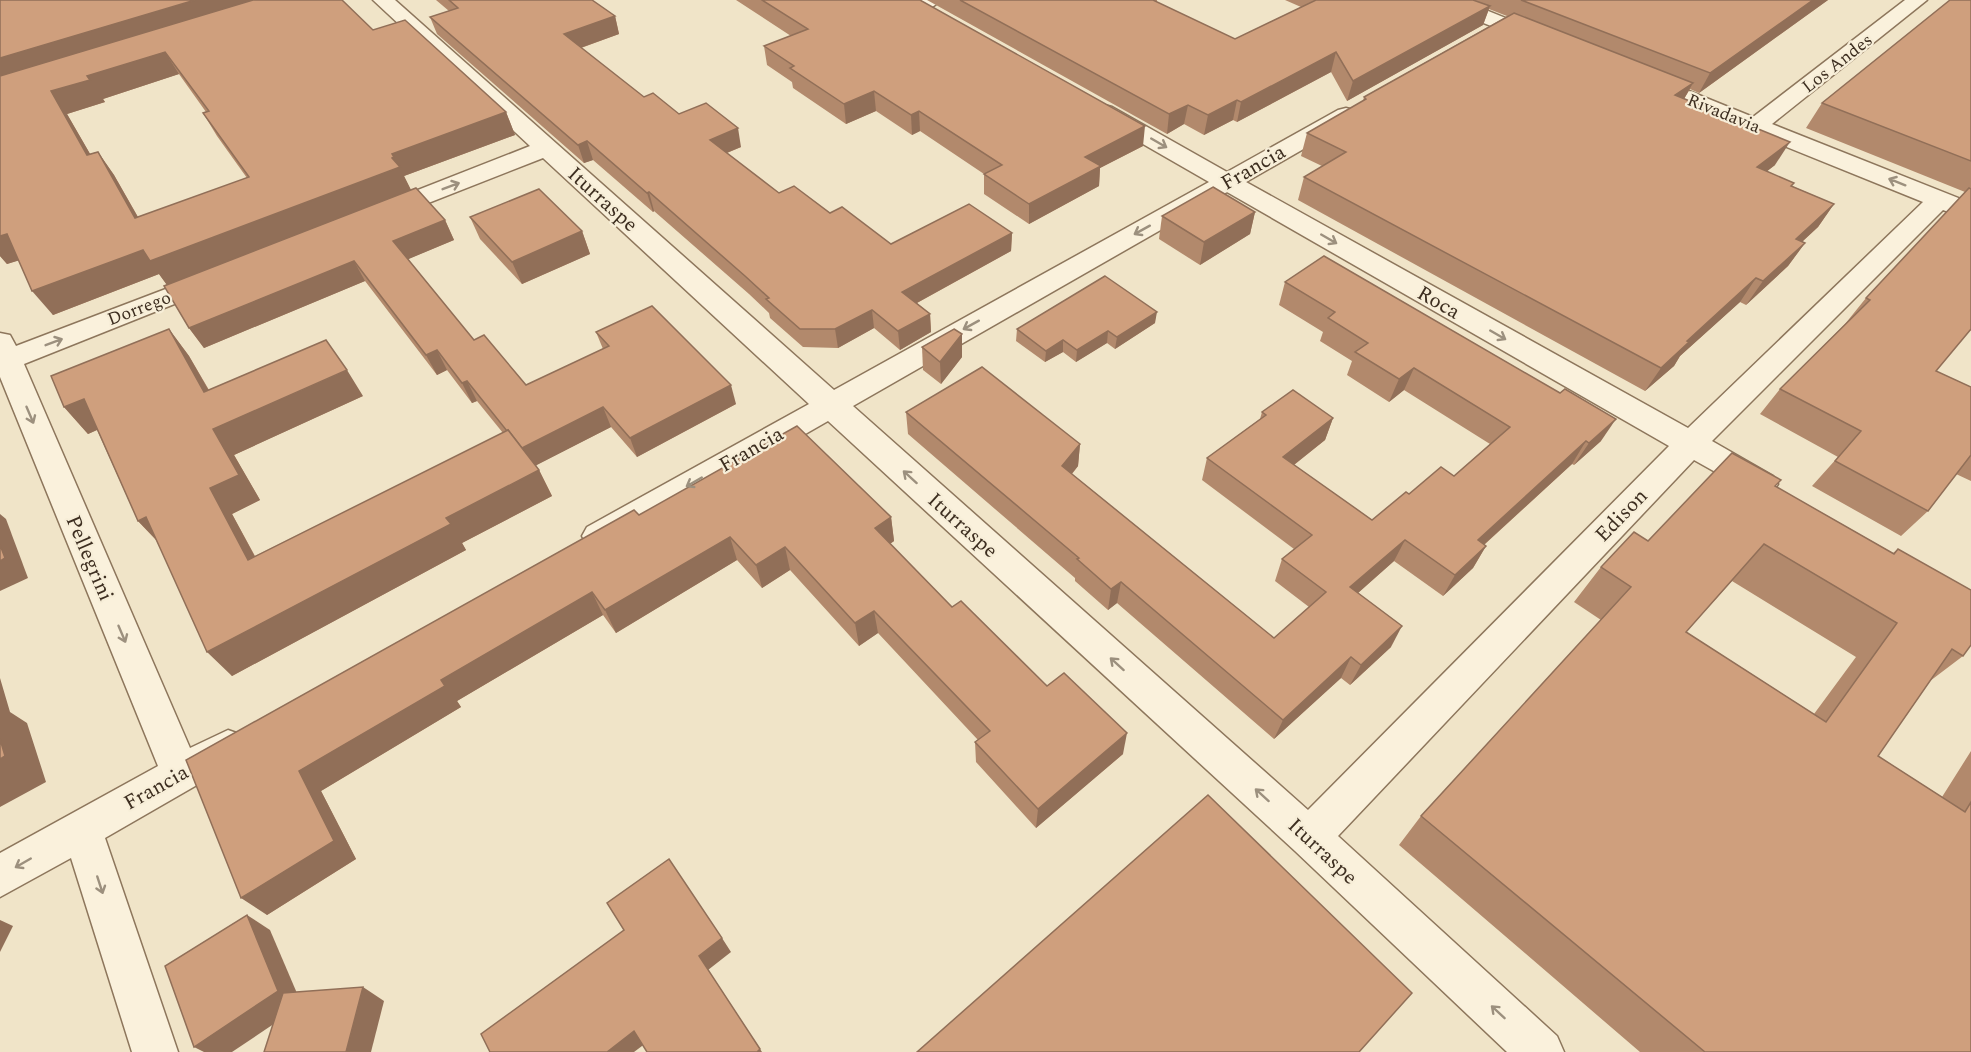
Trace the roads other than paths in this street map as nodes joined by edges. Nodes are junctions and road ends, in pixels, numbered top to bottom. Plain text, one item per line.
1 (383, 0) edge
2 (1443, 0) edge
3 (1917, 0) edge
4 (918, 2) edge
5 (948, 23) edge
6 (1503, 24) junction
7 (1472, 42) edge
8 (1558, 46) edge
9 (1624, 73) edge
10 (1082, 100) edge
11 (1370, 100) edge
12 (1756, 126) junction
13 (547, 148) junction
14 (1228, 182) junction
15 (1940, 200) junction
16 (1971, 212) edge
17 (362, 221) edge
18 (240, 269) edge
19 (2, 355) edge
20 (830, 404) junction
21 (1690, 444) junction
22 (1784, 497) edge
23 (573, 551) edge
24 (253, 732) edge
25 (181, 774) junction
26 (82, 829) junction
27 (1308, 837) junction
28 (0, 876) edge
29 (155, 1052) edge
30 (1541, 1052) edge

1 - 13 street, Iturraspe
2 - 6 street
3 - 12 street, Los Andes
4 - 5 street
6 - 7 street
6 - 8 street
9 - 12 street, Rivadavia
10 -> 14 street, Roca
11 - 14 street, Francia
15 -> 12 street, Rivadavia
17 -> 13 street
13 - 20 street, Iturraspe
14 -> 20 street, Francia
14 -> 21 street, Roca
15 - 16 street, Rivadavia
15 - 21 street, Edison
19 -> 18 street, Dorrego
19 -> 25 street, Pellegrini
20 -> 23 street, Francia
27 -> 20 street, Iturraspe
21 - 22 street, Roca
21 - 27 street, Edison
24 - 25 street, Francia
25 - 26 street, Francia
26 -> 28 street, Francia
26 -> 29 street
30 -> 27 street, Iturraspe

